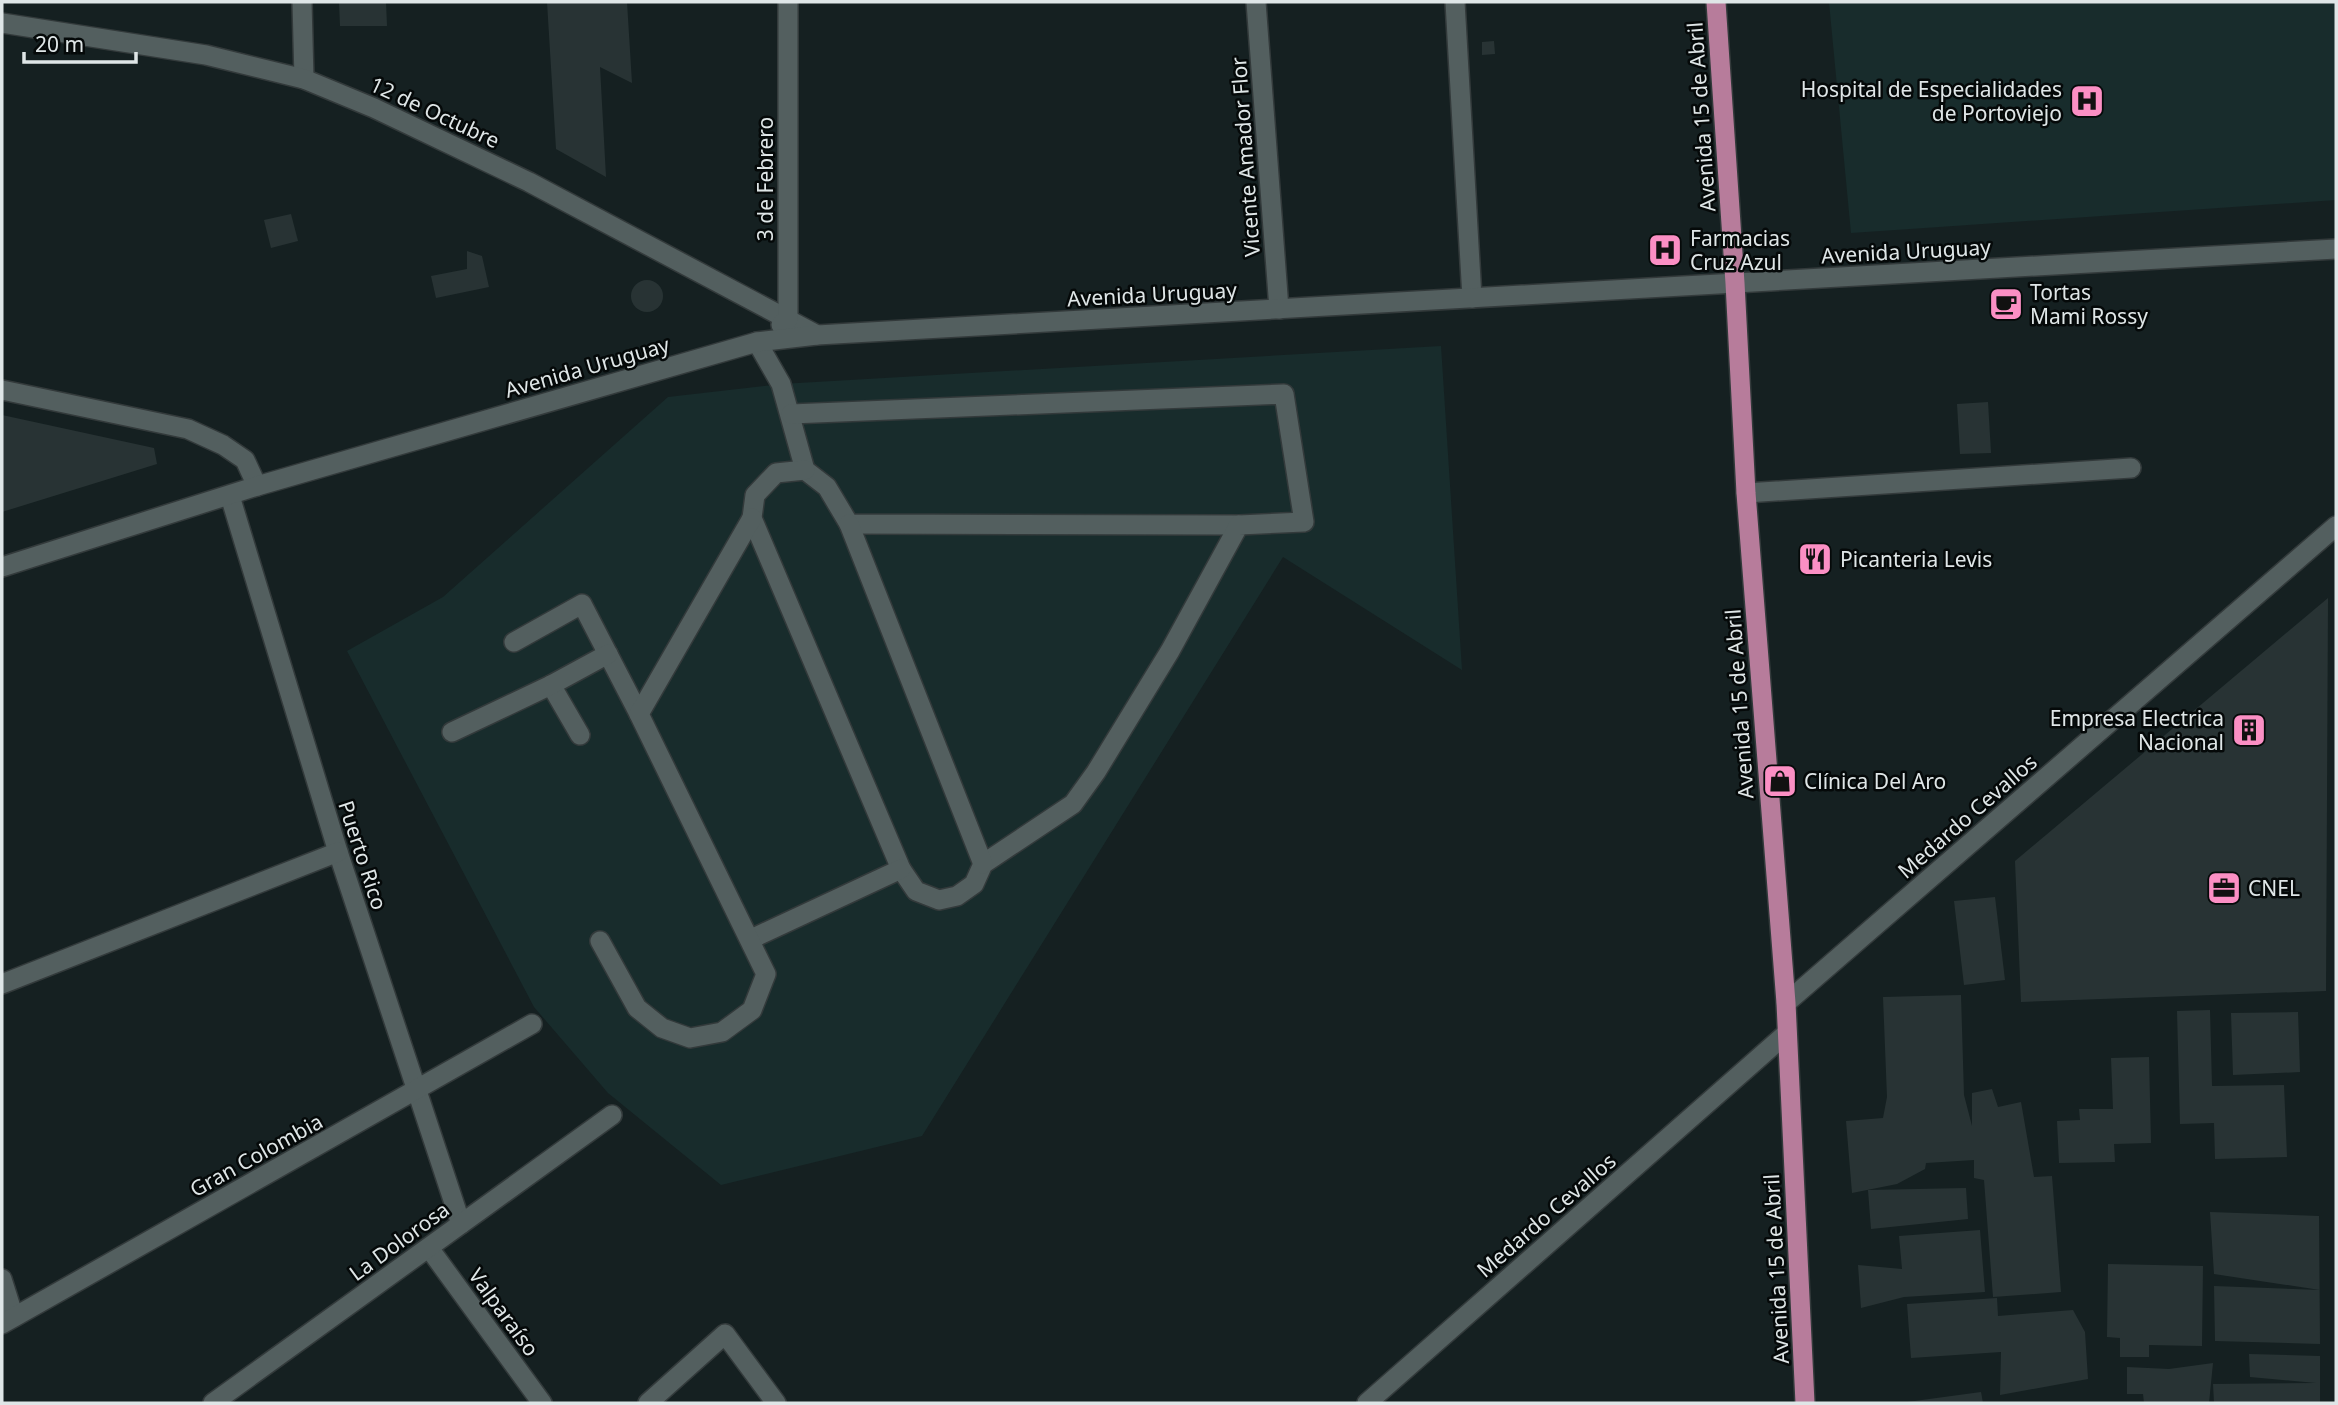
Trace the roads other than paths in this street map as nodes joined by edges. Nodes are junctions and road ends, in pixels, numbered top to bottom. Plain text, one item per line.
1 (302, 2) edge
2 (788, 2) edge
3 (1256, 2) edge
4 (1455, 2) edge
5 (1716, 2) edge
6 (2, 23) edge
7 (304, 79) junction
8 (2336, 249) edge
9 (1735, 283) junction
10 (1472, 298) junction
11 (1279, 309) junction
12 (788, 319) junction
13 (817, 335) junction
14 (757, 342) junction
15 (2, 390) edge
16 (791, 414) junction
17 (2131, 468) dead end
18 (805, 470) junction
19 (257, 486) junction
20 (1746, 493) junction
21 (230, 496) junction
22 (752, 518) junction
23 (849, 524) junction
24 (1240, 525) junction
25 (2336, 526) edge
26 (2, 567) edge
27 (514, 642) dead end
28 (608, 654) junction
29 (551, 685) junction
30 (639, 714) junction
31 (452, 732) dead end
32 (580, 735) dead end
33 (338, 852) junction
34 (983, 864) junction
35 (901, 869) junction
36 (751, 939) junction
37 (600, 941) dead end
38 (2, 984) edge
39 (1786, 1003) junction
40 (532, 1024) dead end
41 (1787, 1033) junction
42 (416, 1090) junction
43 (612, 1115) dead end
44 (461, 1224) junction
45 (429, 1248) junction
46 (2, 1279) edge
47 (8, 1320) edge
48 (213, 1403) edge
49 (542, 1403) edge
50 (648, 1403) edge
51 (776, 1403) edge
52 (1367, 1403) edge
53 (1805, 1403) edge

1 - 7 street
2 - 12 street, 3 de Febrero
3 - 11 street, Vicente Amador Flor
4 - 10 street
5 - 9 main road, Avenida 15 de Abril
6 - 7 street, 12 de Octubre
7 - 12 street, 12 de Octubre
8 - 9 street, Avenida Uruguay
9 - 10 street, Avenida Uruguay
9 - 20 main road, Avenida 15 de Abril
10 - 11 street, Avenida Uruguay
11 - 13 street, Avenida Uruguay
12 - 13 street, 12 de Octubre
12 - 14 street
13 - 14 street, Avenida Uruguay
14 - 16 street
14 - 19 street, Avenida Uruguay
15 - 19 street
16 - 18 street
16 - 24 street
17 - 20 street
18 - 22 street
18 - 23 street
19 - 21 street, Avenida Uruguay
20 - 39 main road, Avenida 15 de Abril
21 - 26 street, Avenida Uruguay
21 - 33 street, Puerto Rico
22 - 30 street
22 - 35 street
23 - 24 street
23 - 34 street
24 - 34 street
25 - 39 street, Medardo Cevallos
27 - 28 street
28 - 29 street
28 - 30 street
29 - 31 street
29 - 32 street
30 - 36 street
33 - 38 street
33 - 42 street, Puerto Rico
34 - 35 street
35 - 36 street
36 - 37 street
39 - 41 main road, Avenida 15 de Abril
40 - 42 street, Gran Colombia
41 - 52 street, Medardo Cevallos
41 - 53 main road, Avenida 15 de Abril
42 - 44 street, Puerto Rico
42 - 47 street, Gran Colombia
43 - 44 street, La Dolorosa
44 - 45 street, La Dolorosa
45 - 48 street, La Dolorosa
45 - 49 street, Valparaíso
46 - 47 street
50 - 51 street

